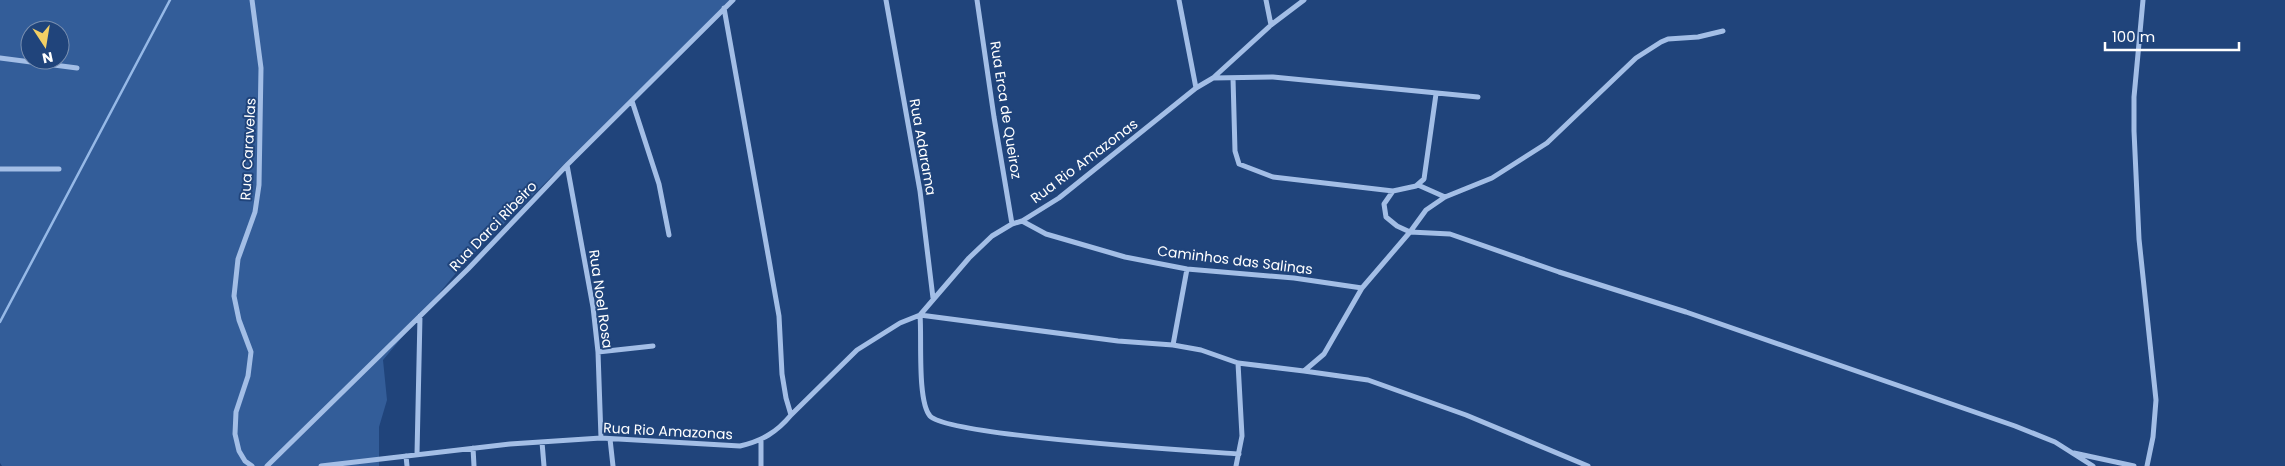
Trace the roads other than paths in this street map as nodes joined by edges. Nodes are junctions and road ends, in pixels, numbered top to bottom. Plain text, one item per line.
1 (252, 0) edge
2 (733, 0) edge
3 (886, 0) edge
4 (977, 0) edge
5 (1179, 0) edge
6 (1266, 0) edge
7 (1304, 0) edge
8 (2143, 0) edge
9 (724, 8) junction
10 (1271, 25) junction
11 (1723, 31) dead end
12 (0, 58) edge
13 (77, 68) dead end
14 (1213, 78) junction
15 (1233, 78) junction
16 (1196, 88) junction
17 (1436, 94) junction
18 (1478, 97) dead end
19 (632, 101) junction
20 (567, 165) junction
21 (0, 168) edge
22 (59, 169) dead end
23 (1418, 185) junction
24 (1393, 191) junction
25 (1445, 197) junction
26 (1022, 221) junction
27 (1012, 224) junction
28 (1410, 232) junction
29 (669, 235) dead end
30 (1187, 269) junction
31 (1362, 288) junction
32 (933, 298) junction
33 (920, 315) junction
34 (420, 316) junction
35 (1173, 345) junction
36 (653, 346) dead end
37 (598, 352) junction
38 (1238, 362) junction
39 (1304, 371) junction
40 (790, 415) junction
41 (601, 438) junction
42 (610, 439) junction
43 (761, 440) junction
44 (542, 442) junction
45 (473, 448) junction
46 (2071, 452) junction
47 (416, 454) junction
48 (1239, 454) junction
49 (406, 456) junction
50 (339, 465) edge
51 (252, 466) edge
52 (267, 466) edge
53 (321, 466) edge
54 (407, 466) edge
55 (474, 466) edge
56 (544, 466) edge
57 (613, 466) edge
58 (761, 466) edge
59 (1236, 466) edge
60 (1588, 466) edge
61 (2094, 466) edge
62 (2134, 466) edge
63 (2147, 466) edge

1 - 51 street, Rua Caravelas
2 - 9 street, Rua Darci Ribeiro
3 - 32 street, Rua Adarama
4 - 27 street, Rua Erca de Queiroz
5 - 16 street
6 - 10 street
7 - 10 street, Rua Rio Amazonas
8 - 63 street
9 - 19 street, Rua Darci Ribeiro
9 - 40 street
10 - 14 street, Rua Rio Amazonas
11 - 25 street
12 - 13 street
14 - 15 street
14 - 16 street, Rua Rio Amazonas
15 - 17 street
15 - 24 street
16 - 26 street, Rua Rio Amazonas
17 - 18 street
17 - 23 street
19 - 20 street, Rua Darci Ribeiro
19 - 29 street
20 - 34 street, Rua Darci Ribeiro
20 - 37 street, Rua Noel Rosa
21 - 22 street
23 - 24 street
23 - 25 street
24 - 28 street
25 - 28 street
26 - 27 street, Rua Rio Amazonas
26 - 30 street, Caminhos das Salinas
27 - 32 street, Rua Rio Amazonas
28 - 31 street
28 - 46 street
30 - 31 street, Caminhos das Salinas
30 - 35 street
31 - 39 street
32 - 33 street, Rua Rio Amazonas
33 - 35 street
33 - 40 street, Rua Rio Amazonas
33 - 48 street
34 - 47 street
34 - 52 street, Rua Darci Ribeiro
35 - 38 street
36 - 37 street
37 - 41 street, Rua Noel Rosa
38 - 39 street
38 - 48 street
39 - 60 street
40 - 43 street, Rua Rio Amazonas
41 - 42 street, Rua Rio Amazonas
41 - 44 street, Rua Rio Amazonas
42 - 43 street, Rua Rio Amazonas
42 - 57 street
43 - 58 street
44 - 45 street, Rua Rio Amazonas
44 - 56 street
45 - 47 street, Rua Rio Amazonas
45 - 55 street
46 - 61 street
46 - 62 street
47 - 49 street, Rua Rio Amazonas
48 - 59 street
49 - 50 street, Rua Rio Amazonas
49 - 54 street
50 - 53 street, Rua Rio Amazonas

